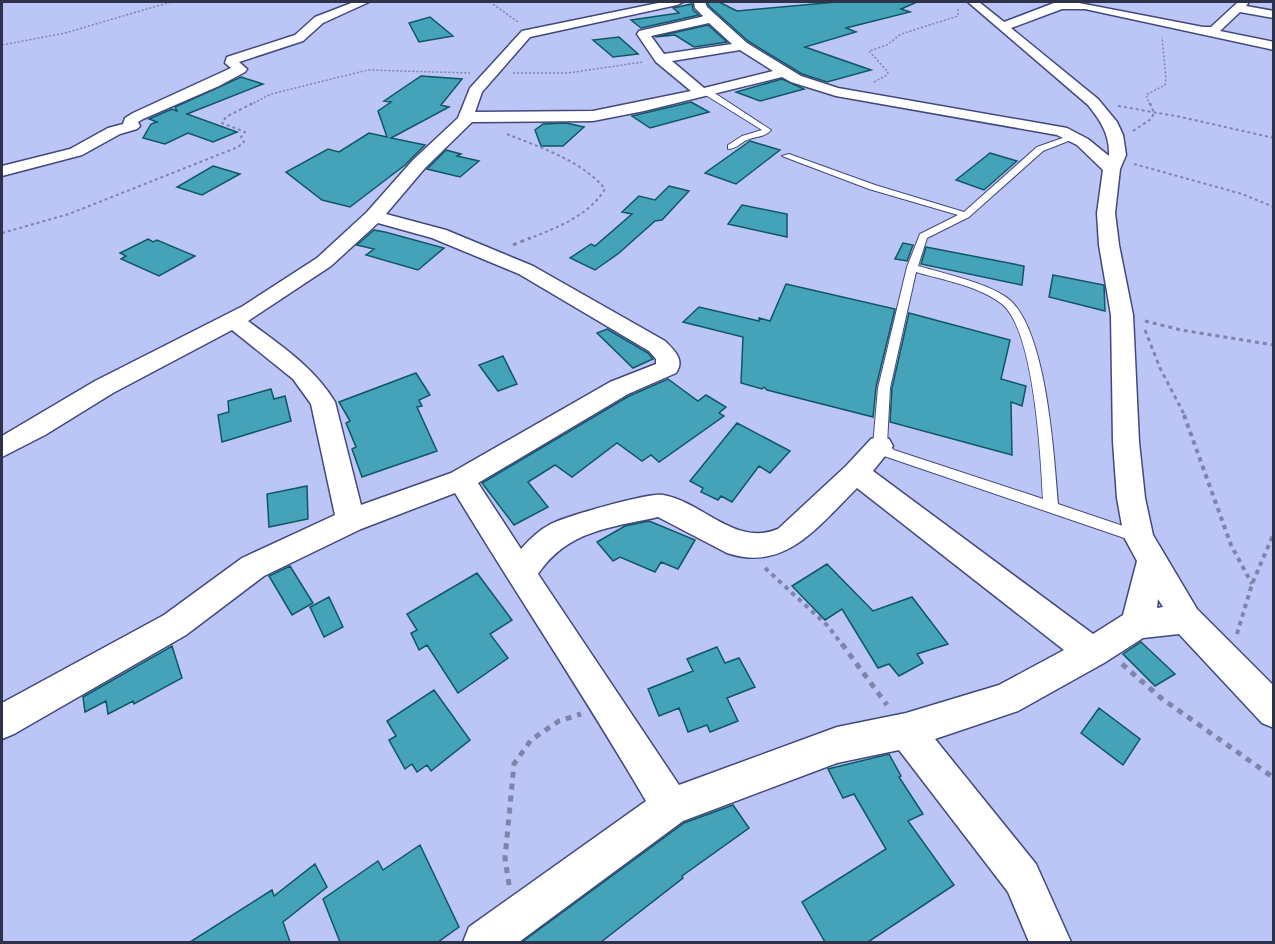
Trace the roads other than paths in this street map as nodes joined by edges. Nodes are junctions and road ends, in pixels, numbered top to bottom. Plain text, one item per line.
1 (363, 2) edge
2 (677, 2) edge
3 (700, 2) edge
4 (973, 2) edge
5 (1063, 3) edge
6 (1241, 5) edge
7 (1274, 15) edge
8 (710, 16) junction
9 (1002, 27) junction
10 (1212, 32) junction
11 (742, 46) junction
12 (1274, 46) edge
13 (661, 59) junction
14 (784, 72) junction
15 (705, 92) junction
16 (473, 117) junction
17 (1077, 136) junction
18 (731, 147) dead end
19 (1115, 153) junction
20 (786, 156) dead end
21 (2, 171) edge
22 (374, 216) junction
23 (966, 216) junction
24 (912, 267) junction
25 (233, 320) junction
26 (880, 446) junction
27 (2, 447) edge
28 (856, 473) junction
29 (461, 480) junction
30 (1051, 508) junction
31 (351, 521) junction
32 (1145, 549) junction
33 (520, 575) junction
34 (1186, 619) junction
35 (1137, 624) junction
36 (1096, 649) junction
37 (1274, 711) edge
38 (2, 722) edge
39 (906, 731) junction
40 (671, 807) junction
41 (484, 942) edge
42 (1050, 942) edge

1 - 21 street
2 - 16 street
3 - 8 street
4 - 9 street
5 - 9 street
5 - 10 street
6 - 7 street
6 - 10 street
8 - 11 street
8 - 13 street
9 - 19 street
10 - 12 street
11 - 13 street
11 - 14 street
13 - 15 street
14 - 15 street
14 - 17 street
15 - 16 street
15 - 18 lane
16 - 22 street
17 - 19 street
17 - 23 lane
19 - 32 street
20 - 23 lane
22 - 25 street
22 - 29 street
23 - 24 lane
24 - 26 lane
24 - 30 lane
25 - 27 street
25 - 31 street
26 - 28 street
26 - 30 lane
28 - 33 street
28 - 36 street
29 - 31 street
29 - 33 street
30 - 32 lane
31 - 38 street
32 - 34 street
32 - 35 street
33 - 40 street
34 - 35 street
34 - 37 street
35 - 36 street
36 - 39 street
39 - 40 street
39 - 42 street
40 - 41 street

